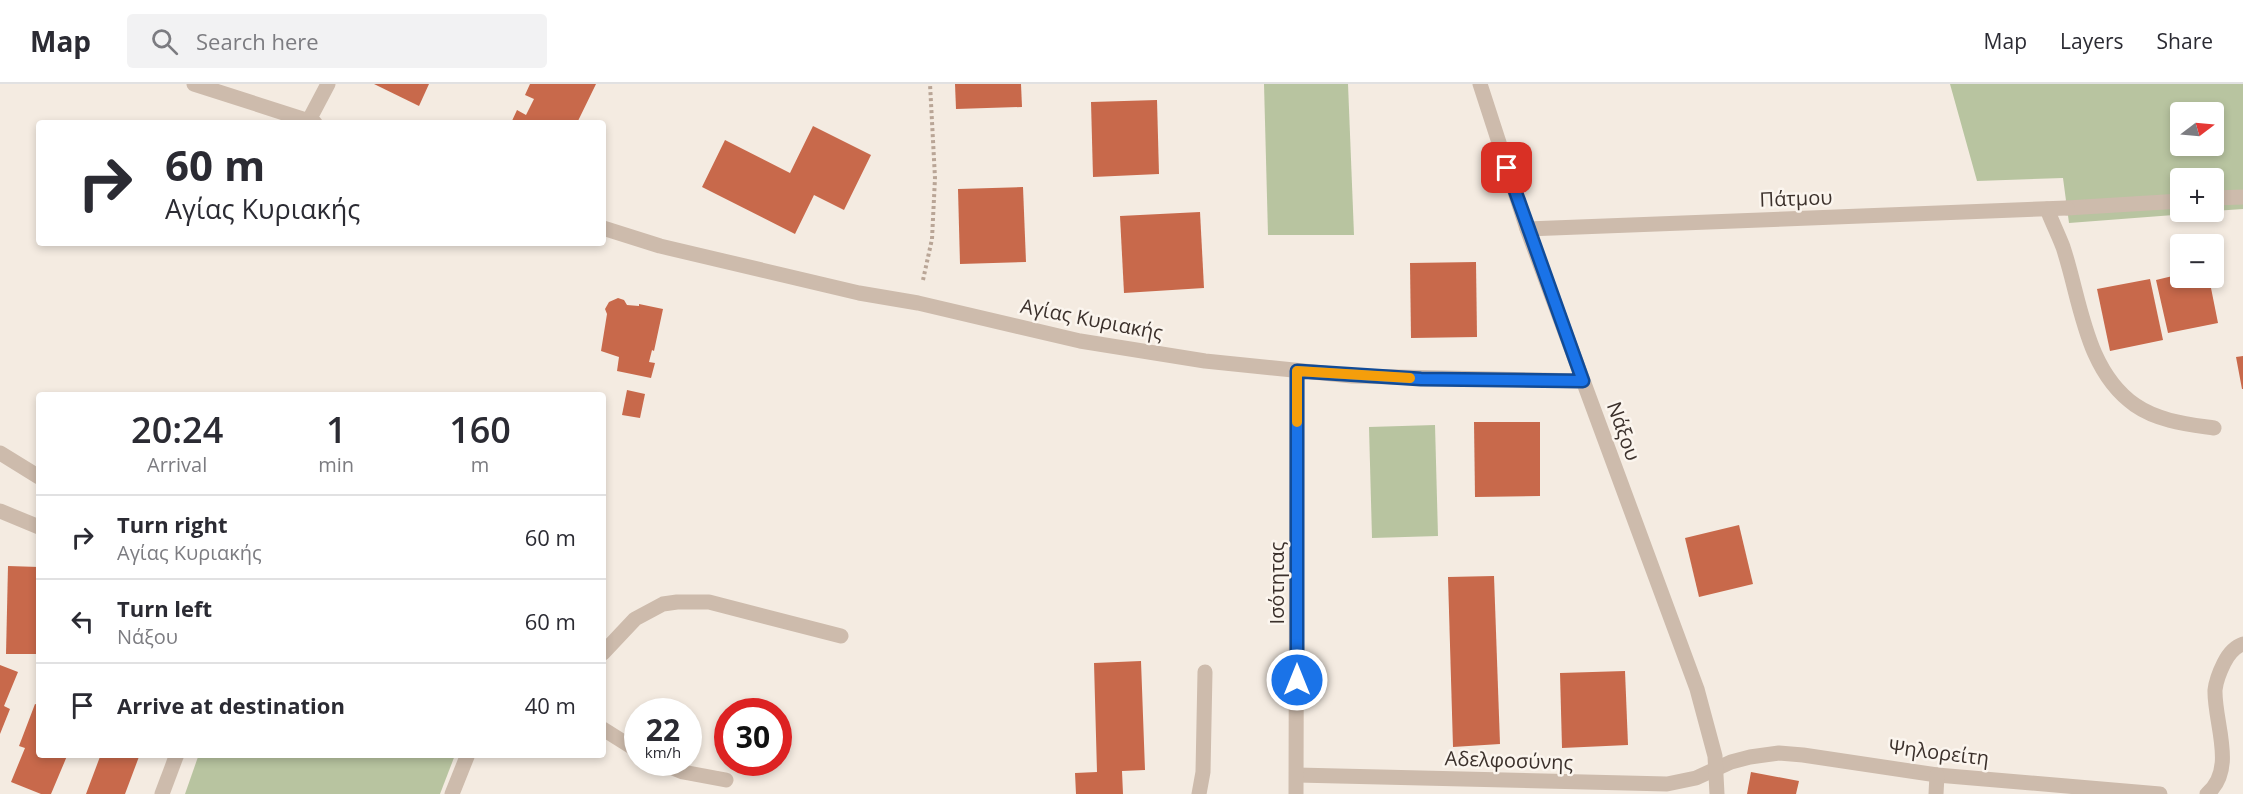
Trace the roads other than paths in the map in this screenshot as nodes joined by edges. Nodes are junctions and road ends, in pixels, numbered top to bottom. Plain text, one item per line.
1 (194, 84) edge
2 (328, 84) edge
3 (1480, 84) edge
4 (306, 120) edge
5 (313, 120) edge
6 (2243, 197) edge
7 (2224, 198) edge
8 (2170, 202) edge
9 (2047, 209) junction
10 (606, 229) edge
11 (1527, 229) junction
12 (1297, 371) junction
13 (1583, 381) junction
14 (2214, 428) dead end
15 (0, 453) edge
16 (36, 475) edge
17 (0, 511) edge
18 (36, 526) edge
19 (841, 636) dead end
20 (2243, 644) edge
21 (606, 650) edge
22 (1205, 672) dead end
23 (606, 731) edge
24 (624, 742) edge
25 (176, 758) edge
26 (466, 758) edge
27 (1717, 769) junction
28 (1297, 775) junction
29 (1937, 775) junction
30 (702, 776) edge
31 (726, 780) dead end
32 (162, 794) edge
33 (452, 794) edge
34 (1199, 794) edge
35 (1296, 794) edge
36 (1717, 794) edge
37 (1936, 794) edge
38 (2160, 794) edge
39 (2207, 794) edge

1 - 4 street
2 - 5 street
3 - 11 street, Νάξου
6 - 7 street
8 - 9 street, Πάτμου
9 - 11 street, Πάτμου
9 - 14 street
10 - 12 street, Αγίας Κυριακής
11 - 13 street, Νάξου
12 - 13 street, Αγίας Κυριακής
12 - 28 street, Ισότητας
13 - 27 street, Νάξου
15 - 16 street
17 - 18 street
19 - 21 street
20 - 39 street
22 - 34 street
23 - 24 street
25 - 32 street
26 - 33 street
27 - 28 street, Αδελφοσύνης
27 - 29 street, Ψηλορείτη
27 - 36 street, Νάξου
28 - 35 street, Ισότητας
29 - 37 street
29 - 38 street, Ψηλορείτη
30 - 31 street

